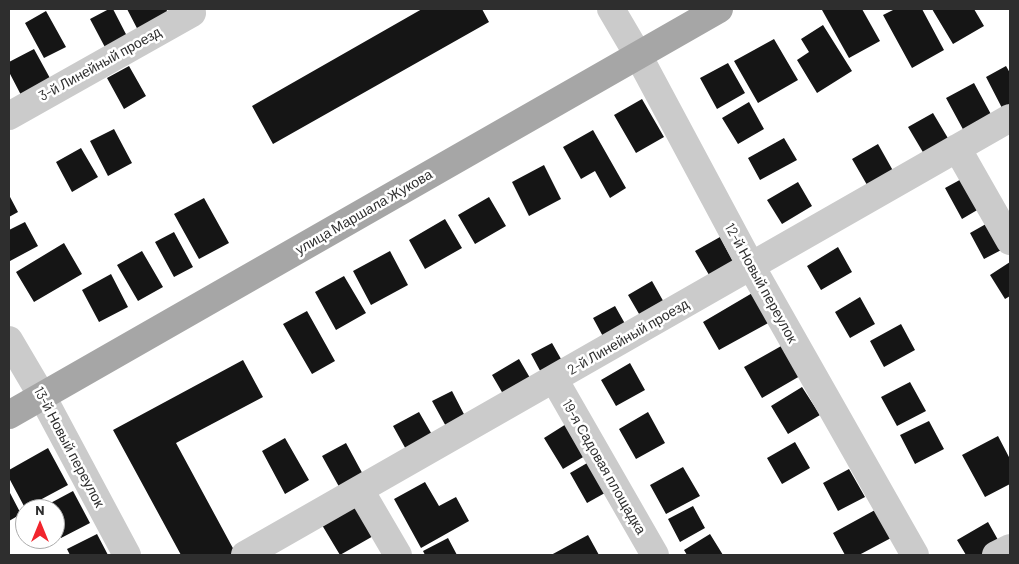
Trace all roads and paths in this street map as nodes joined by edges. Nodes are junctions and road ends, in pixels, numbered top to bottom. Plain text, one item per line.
1 (611, 9) edge
2 (719, 9) edge
3 (192, 13) dead end
4 (638, 55) junction
5 (9, 116) edge
6 (1010, 118) edge
7 (957, 148) junction
8 (1010, 241) edge
9 (751, 266) junction
10 (9, 340) edge
11 (554, 379) junction
12 (42, 396) junction
13 (9, 415) edge
14 (360, 490) junction
15 (1010, 548) edge
16 (127, 555) edge
17 (245, 555) edge
18 (398, 555) edge
19 (655, 555) edge
20 (915, 555) edge
21 (996, 555) edge

1 - 4 street, 12-й Новый переулок
2 - 4 main road, улица Маршала Жукова
3 - 5 street, 3-й Линейный проезд
4 - 9 street, 12-й Новый переулок
4 - 12 main road, улица Маршала Жукова
6 - 7 street, 2-й Линейный проезд
7 - 8 street
7 - 9 street, 2-й Линейный проезд
9 - 11 street, 2-й Линейный проезд
9 - 20 street, 12-й Новый переулок
10 - 12 street, 13-й Новый переулок
11 - 14 street, 2-й Линейный проезд
11 - 19 street, 19-я Садовая площадка
12 - 13 main road, улица Маршала Жукова
12 - 16 street, 13-й Новый переулок
14 - 17 street, 2-й Линейный проезд
14 - 18 street
15 - 21 street

